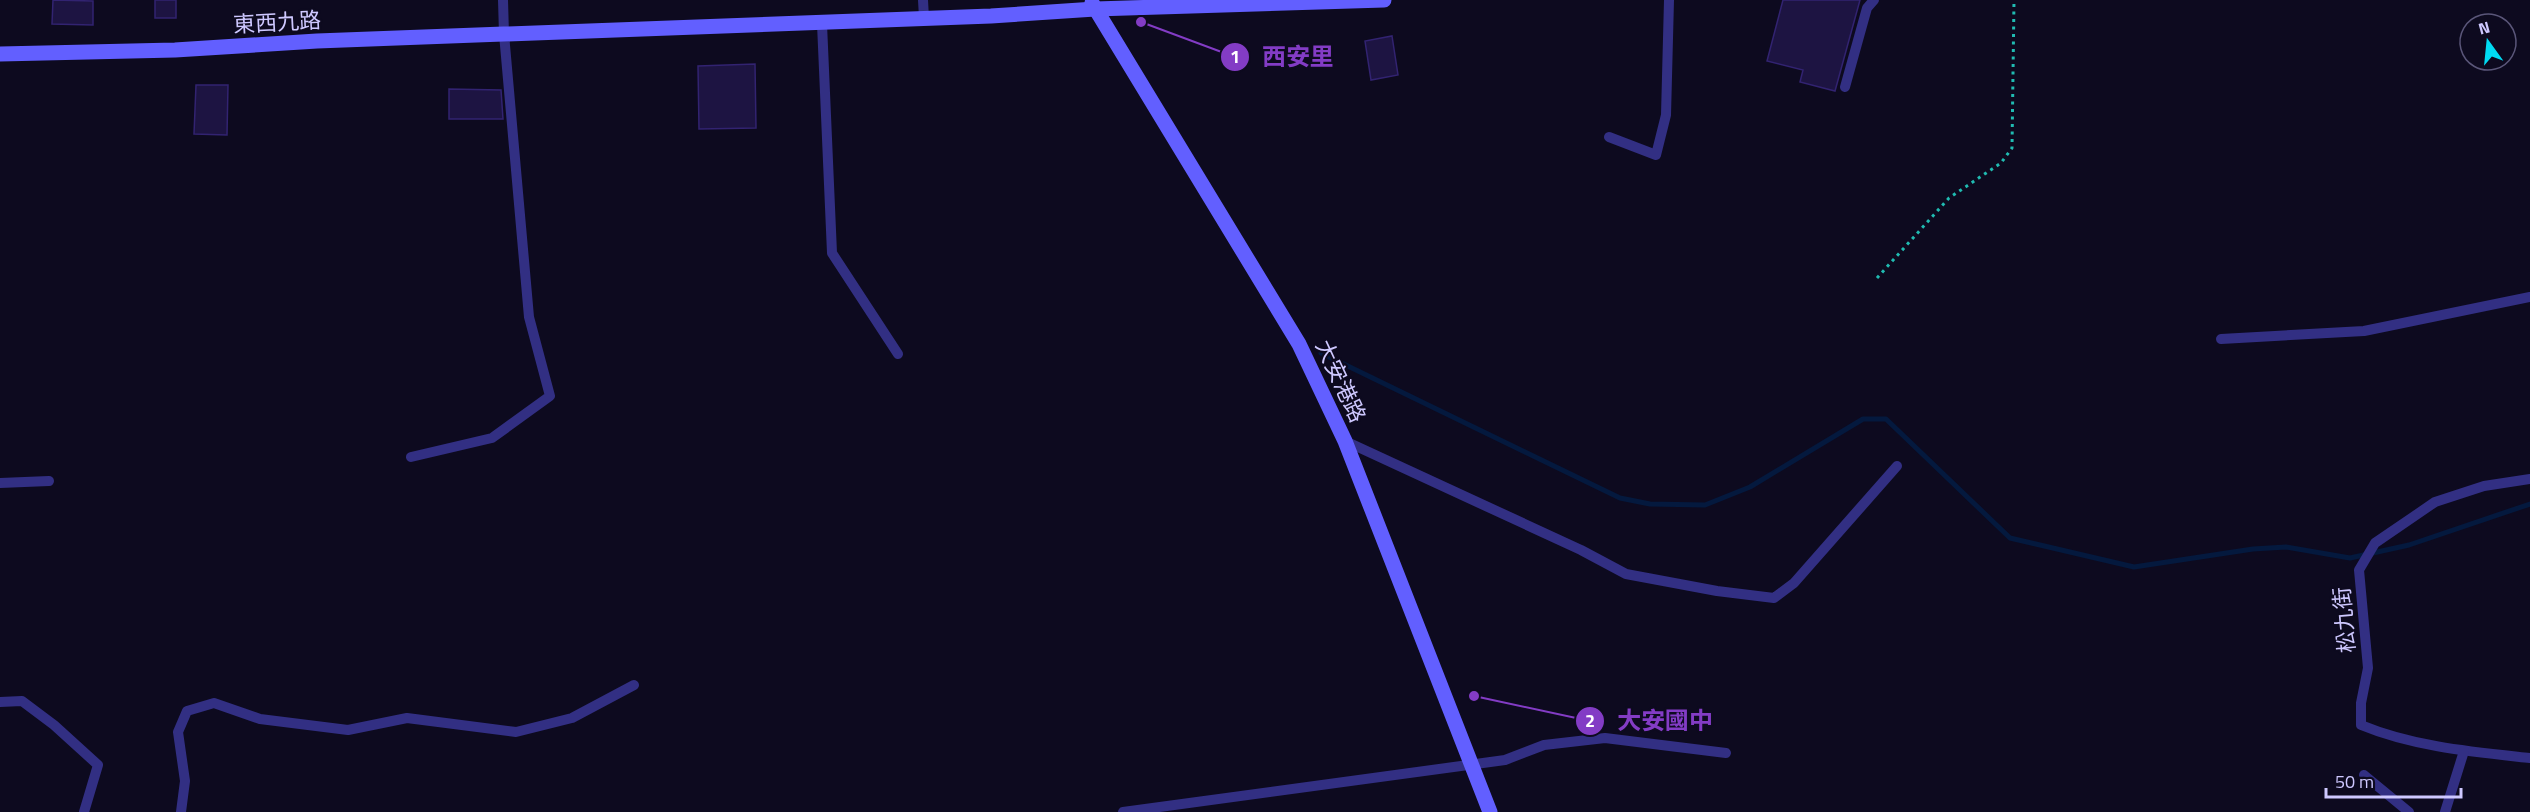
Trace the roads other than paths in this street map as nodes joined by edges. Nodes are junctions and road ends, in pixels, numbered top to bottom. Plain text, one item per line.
1 (503, 0) edge
2 (923, 0) edge
3 (1384, 0) edge
4 (1669, 0) edge
5 (1874, 0) edge
6 (1093, 4) edge
7 (924, 18) junction
8 (822, 24) junction
9 (504, 34) junction
10 (0, 54) edge
11 (1845, 87) dead end
12 (1609, 137) dead end
13 (2530, 297) edge
14 (2221, 339) dead end
15 (898, 354) dead end
16 (1345, 441) junction
17 (411, 457) dead end
18 (1897, 466) dead end
19 (2530, 479) edge
20 (49, 481) dead end
21 (0, 483) edge
22 (634, 685) dead end
23 (0, 702) edge
24 (2464, 751) junction
25 (1726, 753) dead end
26 (2530, 758) edge
27 (1473, 764) junction
28 (2364, 775) dead end
29 (84, 812) edge
30 (181, 812) edge
31 (1123, 812) edge
32 (1490, 812) edge
33 (2409, 812) edge
34 (2445, 812) edge

1 - 9 lane
2 - 7 lane
3 - 6 street, 東西九路
4 - 12 lane
5 - 11 lane
6 - 7 street, 東西九路
6 - 16 street, 大安港路
7 - 8 street, 東西九路
8 - 9 street, 東西九路
8 - 15 lane
9 - 10 street, 東西九路
9 - 17 lane
13 - 14 lane
16 - 18 lane
16 - 27 street, 大安港路
19 - 24 lane, 松九街
20 - 21 lane
22 - 30 lane
23 - 29 lane
24 - 26 lane, 松九街
24 - 34 lane
25 - 27 lane
27 - 31 lane
27 - 32 street, 大安港路
28 - 33 lane

